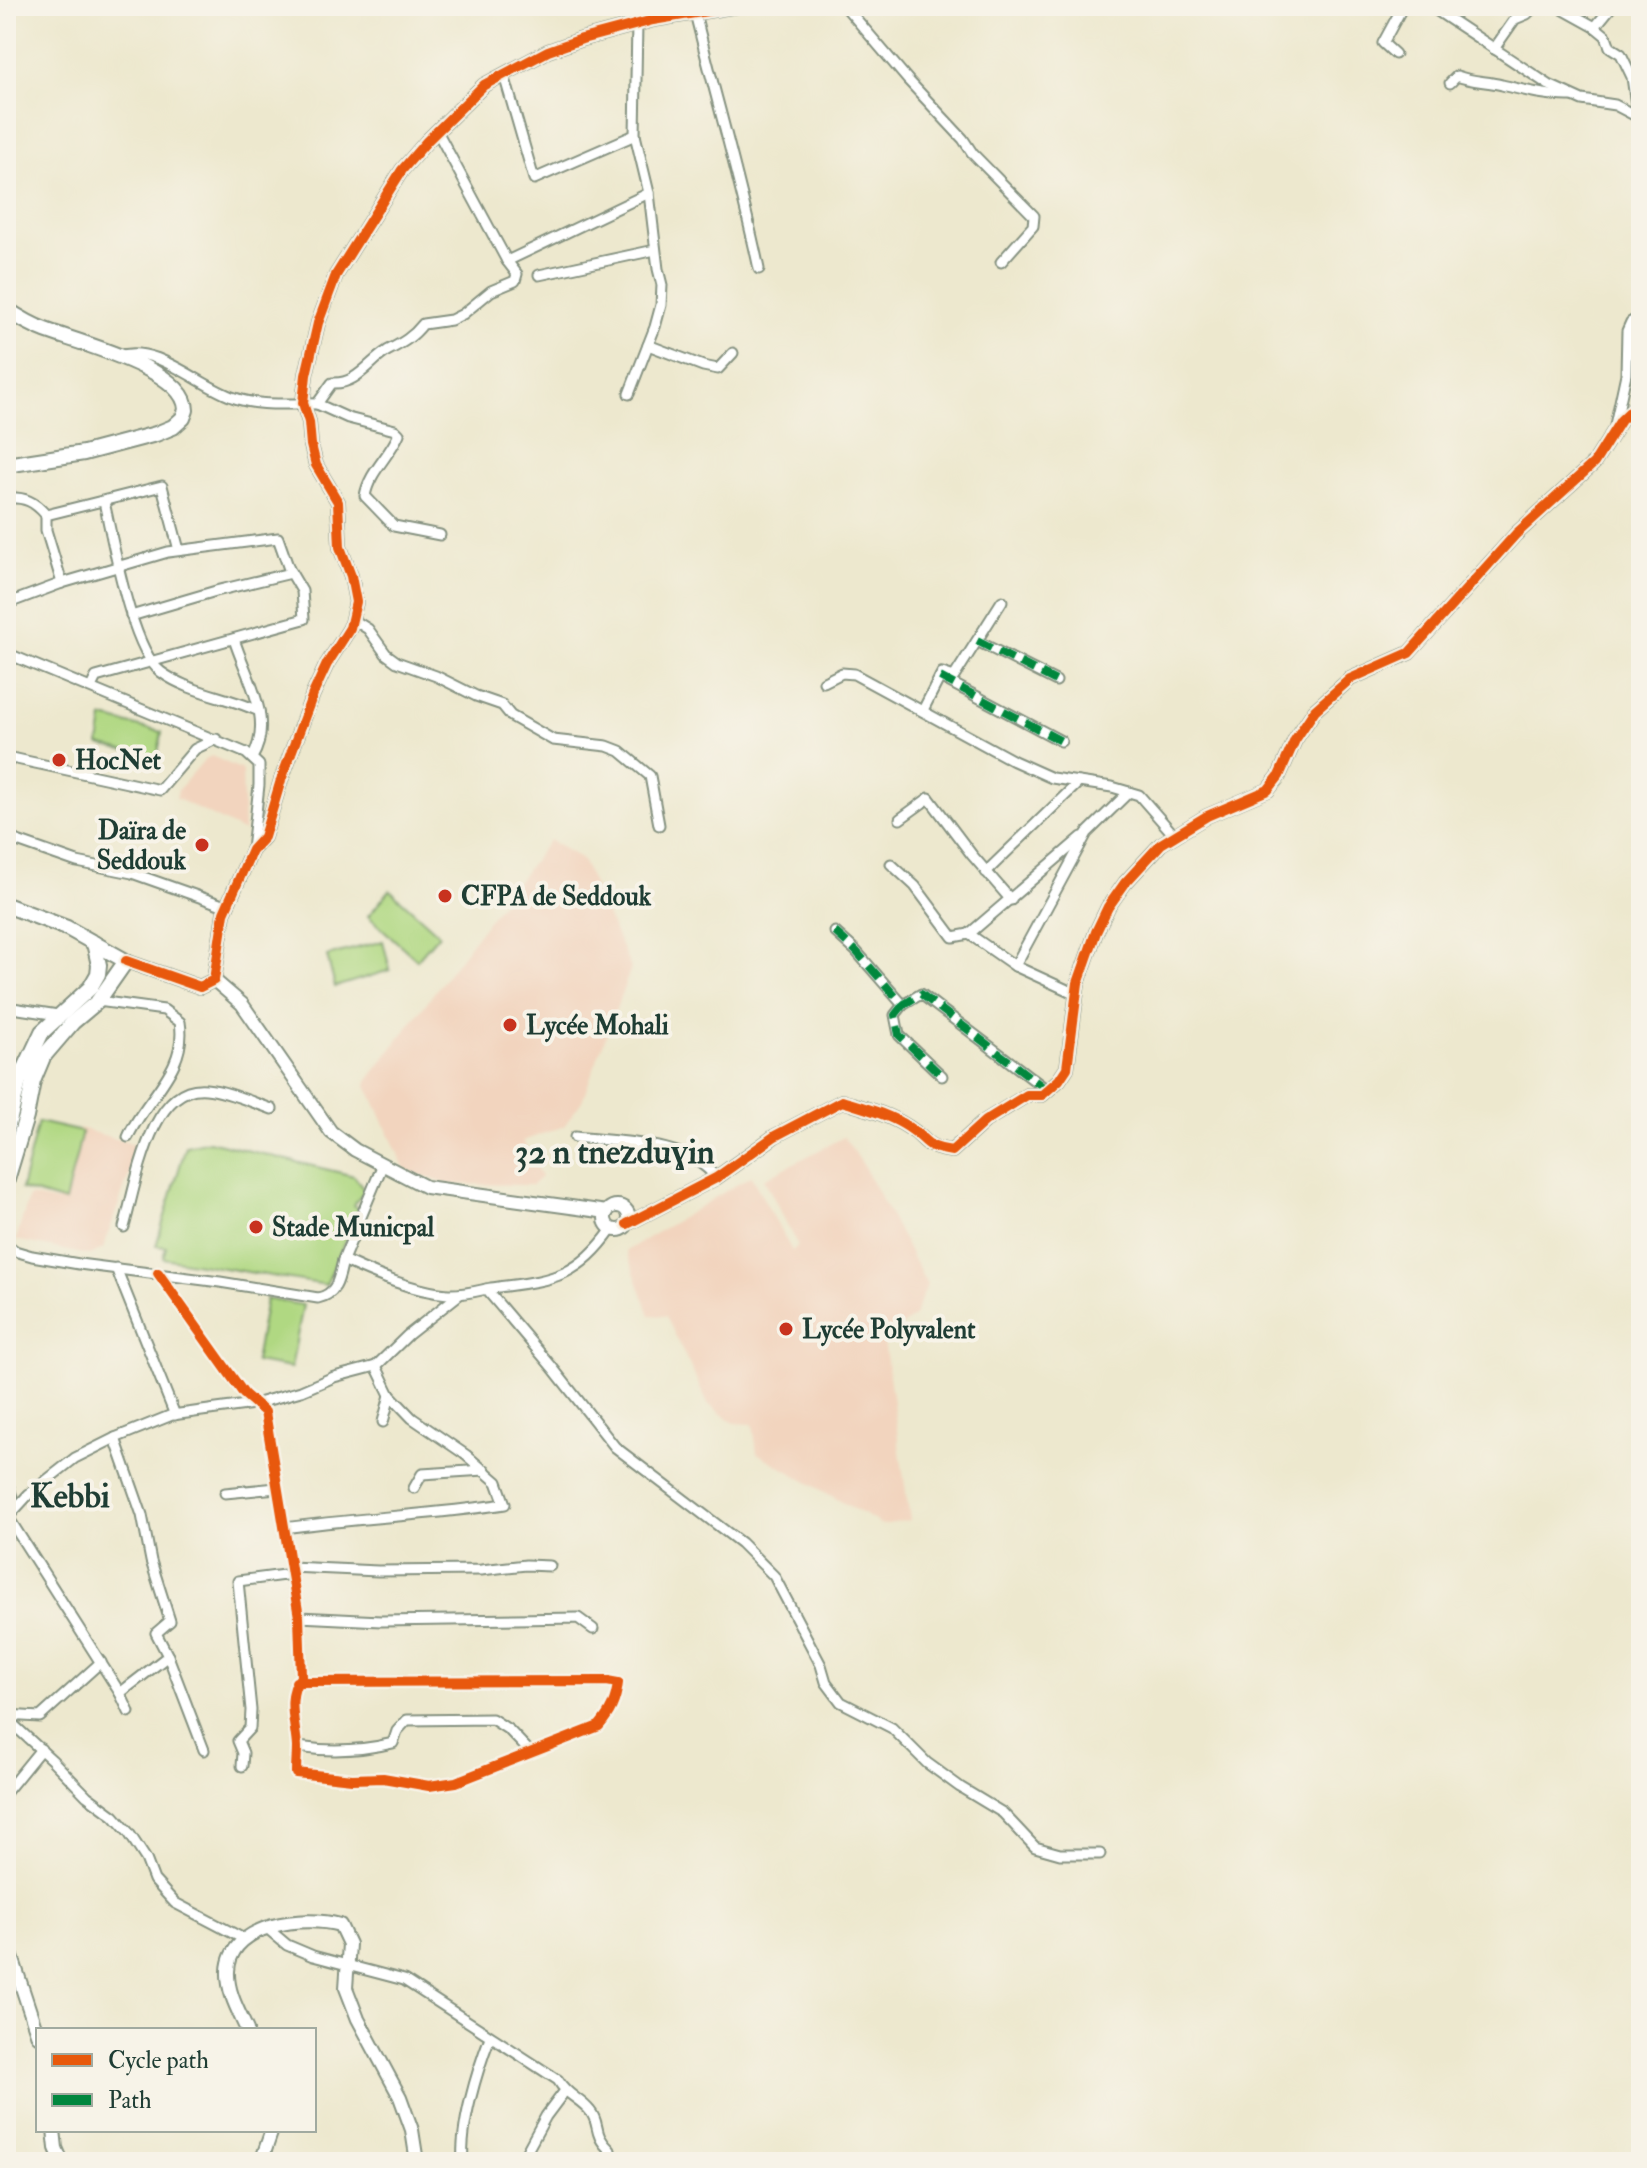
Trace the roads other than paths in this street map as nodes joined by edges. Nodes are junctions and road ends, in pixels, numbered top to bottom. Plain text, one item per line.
1 (737, 6) edge
2 (845, 6) edge
3 (1403, 6) edge
4 (1430, 6) edge
5 (1535, 6) edge
6 (1557, 6) edge
7 (1612, 6) edge
8 (695, 13) junction
9 (637, 24) junction
10 (1595, 27) junction
11 (1494, 49) junction
12 (1395, 54) dead end
13 (504, 75) junction
14 (1450, 83) dead end
15 (1572, 96) junction
16 (1638, 104) edge
17 (1640, 120) edge
18 (437, 131) junction
19 (635, 135) junction
20 (649, 193) junction
21 (655, 250) junction
22 (507, 261) junction
23 (1001, 262) dead end
24 (759, 269) dead end
25 (539, 275) dead end
26 (6, 309) edge
27 (1641, 316) edge
28 (648, 345) junction
29 (733, 353) dead end
30 (119, 356) junction
31 (629, 394) dead end
32 (1641, 401) edge
33 (303, 403) junction
34 (317, 404) junction
35 (1614, 429) junction
36 (6, 465) edge
37 (6, 498) edge
38 (104, 502) junction
39 (46, 515) junction
40 (440, 535) dead end
41 (179, 550) junction
42 (119, 567) junction
43 (291, 573) junction
44 (62, 583) junction
45 (1002, 601) dead end
46 (6, 604) edge
47 (131, 616) junction
48 (352, 619) junction
49 (234, 639) junction
50 (977, 641) junction
51 (6, 653) edge
52 (150, 661) junction
53 (940, 677) junction
54 (1056, 681) dead end
55 (824, 682) dead end
56 (91, 687) junction
57 (923, 710) junction
58 (259, 711) junction
59 (216, 739) junction
60 (1061, 741) dead end
61 (252, 758) junction
62 (6, 765) edge
63 (1079, 782) junction
64 (1129, 792) junction
65 (900, 819) dead end
66 (659, 825) dead end
67 (1087, 833) junction
68 (1174, 835) junction
69 (6, 837) edge
70 (252, 850) junction
71 (891, 864) dead end
72 (986, 872) junction
73 (1011, 900) junction
74 (6, 905) edge
75 (228, 907) junction
76 (835, 932) dead end
77 (969, 934) junction
78 (94, 943) junction
79 (126, 961) junction
80 (1015, 966) junction
81 (214, 980) junction
82 (1076, 994) junction
83 (98, 1001) junction
84 (903, 1005) junction
85 (6, 1007) edge
86 (58, 1015) junction
87 (942, 1076) dead end
88 (1047, 1090) junction
89 (147, 1105) junction
90 (272, 1109) dead end
91 (162, 1110) junction
92 (6, 1133) edge
93 (128, 1137) dead end
94 (575, 1137) dead end
95 (383, 1164) junction
96 (716, 1178) junction
97 (6, 1183) edge
98 (607, 1212) junction
99 (627, 1218) junction
100 (124, 1227) dead end
101 (612, 1229) junction
102 (6, 1244) edge
103 (10, 1252) edge
104 (343, 1260) junction
105 (116, 1268) junction
106 (158, 1273) junction
107 (486, 1289) junction
108 (460, 1294) junction
109 (376, 1366) junction
110 (390, 1395) junction
111 (254, 1404) junction
112 (175, 1415) junction
113 (383, 1422) dead end
114 (115, 1438) junction
115 (485, 1470) junction
116 (6, 1478) edge
117 (277, 1488) junction
118 (414, 1488) dead end
119 (225, 1493) dead end
120 (15, 1507) junction
121 (7, 1518) edge
122 (284, 1528) junction
123 (550, 1566) dead end
124 (291, 1570) junction
125 (299, 1617) junction
126 (593, 1629) dead end
127 (168, 1656) junction
128 (101, 1662) junction
129 (296, 1682) junction
130 (120, 1693) junction
131 (129, 1712) dead end
132 (6, 1716) edge
133 (297, 1747) junction
134 (41, 1749) junction
135 (204, 1750) dead end
136 (531, 1753) junction
137 (242, 1766) dead end
138 (6, 1792) edge
139 (1100, 1854) dead end
140 (267, 1928) junction
141 (244, 1939) junction
142 (6, 1948) edge
143 (347, 1964) junction
144 (246, 2028) edge
145 (36, 2030) edge
146 (490, 2037) junction
147 (564, 2092) junction
148 (54, 2132) edge
149 (271, 2132) edge
150 (610, 2150) dead end
151 (62, 2162) edge
152 (261, 2162) edge
153 (417, 2162) edge
154 (463, 2162) edge
155 (521, 2162) edge

1 - 8 street
2 - 23 street
3 - 12 street
4 - 11 street
5 - 11 street
6 - 10 street
7 - 10 street
8 - 9 street
8 - 24 street
9 - 13 street
9 - 19 street
10 - 16 street
11 - 15 street
13 - 18 street
13 - 19 street
14 - 15 street
15 - 17 street
16 - 17 street
18 - 22 street
18 - 33 street
19 - 20 street
20 - 21 street
20 - 22 street
21 - 25 street
21 - 28 street
22 - 34 street
26 - 30 main road
27 - 35 street
28 - 29 street
28 - 31 street
30 - 33 street
30 - 36 main road
32 - 35 street
33 - 34 street
33 - 48 street
34 - 40 street
35 - 68 street
37 - 39 street
38 - 39 street
38 - 41 street
38 - 42 street
39 - 44 street
41 - 42 street
41 - 43 street
42 - 44 street
42 - 47 street
43 - 47 street
43 - 49 street
44 - 46 street
45 - 50 street
47 - 52 street
48 - 66 street
48 - 70 street
49 - 52 street
49 - 58 street
50 - 53 street
50 - 54 street
51 - 56 street
52 - 56 street
52 - 58 street
53 - 57 street
53 - 60 street
55 - 57 street
56 - 59 street
57 - 63 street
58 - 61 street
59 - 61 street
59 - 62 street
61 - 70 street
63 - 64 street
63 - 72 street
64 - 67 street
64 - 68 street
65 - 72 street
67 - 73 street
67 - 80 street
68 - 82 street
69 - 75 street
70 - 75 street
71 - 77 street
72 - 73 street
73 - 77 street
74 - 78 main road
75 - 81 street
76 - 84 street
77 - 80 street
78 - 79 main road
78 - 86 main road
79 - 81 street
79 - 83 main road
80 - 82 street
81 - 95 street
82 - 88 street
83 - 89 street
83 - 97 main road
84 - 87 street
84 - 88 street
85 - 86 street
86 - 92 main road
88 - 96 street
89 - 91 street
89 - 93 street
90 - 91 street
91 - 100 street
94 - 96 street
95 - 98 street
95 - 104 street
96 - 99 street
98 - 99 street
98 - 101 street
99 - 101 street
101 - 107 street
102 - 103 street
103 - 105 street
104 - 106 street
104 - 108 street
105 - 106 street
105 - 112 street
106 - 111 street
107 - 108 street
107 - 139 street
108 - 109 street
109 - 110 street
109 - 111 street
110 - 113 street
110 - 115 street
111 - 112 street
111 - 117 street
112 - 114 street
114 - 120 street
114 - 127 street
115 - 118 street
115 - 122 street
116 - 120 street
117 - 119 street
117 - 122 street
120 - 121 street
121 - 128 street
122 - 124 street
123 - 124 street
124 - 125 street
124 - 137 street
125 - 126 street
125 - 129 street
127 - 130 street
127 - 135 street
128 - 130 street
128 - 132 street
129 - 133 street
129 - 136 street
130 - 131 street
132 - 134 street
133 - 136 street
133 - 136 street
134 - 138 street
134 - 141 street
140 - 141 street
140 - 143 street
140 - 143 street
141 - 144 street
142 - 145 street
143 - 146 street
143 - 153 street
146 - 147 street
146 - 154 street
147 - 150 street
147 - 155 street
148 - 151 street
149 - 152 street

